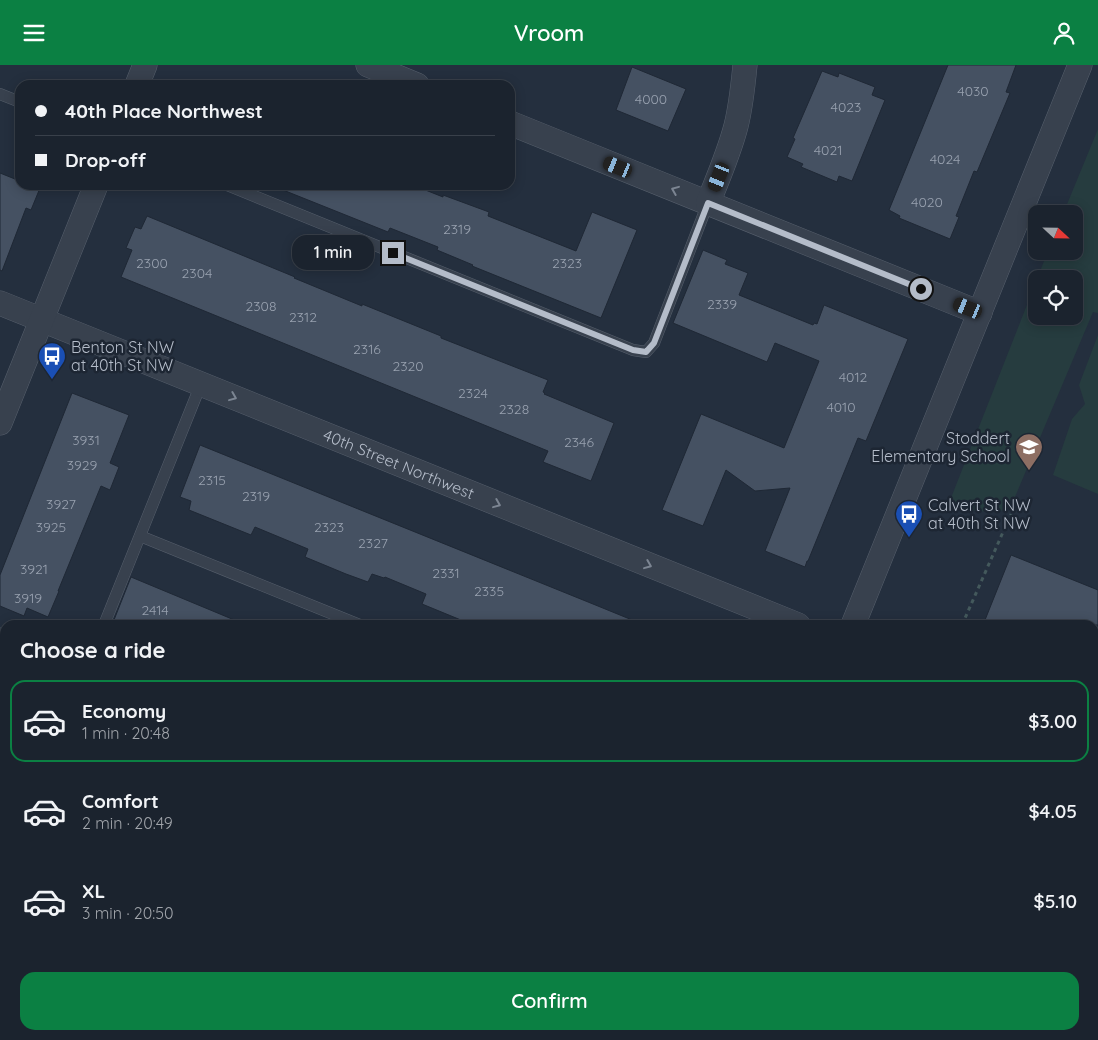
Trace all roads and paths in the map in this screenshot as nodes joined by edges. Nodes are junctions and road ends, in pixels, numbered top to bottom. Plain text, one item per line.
1 (145, 65) edge
2 (368, 65) edge
3 (746, 65) edge
4 (1080, 65) edge
5 (139, 80) edge
6 (405, 80) edge
7 (0, 94) edge
8 (15, 100) edge
9 (515, 125) edge
10 (94, 190) edge
11 (239, 190) edge
12 (708, 203) junction
13 (0, 303) edge
14 (980, 313) junction
15 (42, 320) junction
16 (201, 384) junction
17 (0, 423) edge
18 (1011, 514) dead end
19 (140, 536) junction
20 (106, 620) edge
21 (348, 620) edge
22 (786, 620) edge
23 (855, 620) edge
24 (964, 620) edge

1 - 5 street
2 - 6 street
3 - 12 street
4 - 14 street
7 - 8 lane
12 -> 9 street
10 - 15 street
11 - 12 lane
12 - 14 street
13 - 15 street, 40th Street Northwest
14 - 23 street
15 - 16 street, 40th Street Northwest
15 - 17 street
16 - 19 lane
16 -> 22 street, 40th Street Northwest
18 - 24 path
19 - 20 lane
19 - 21 lane

